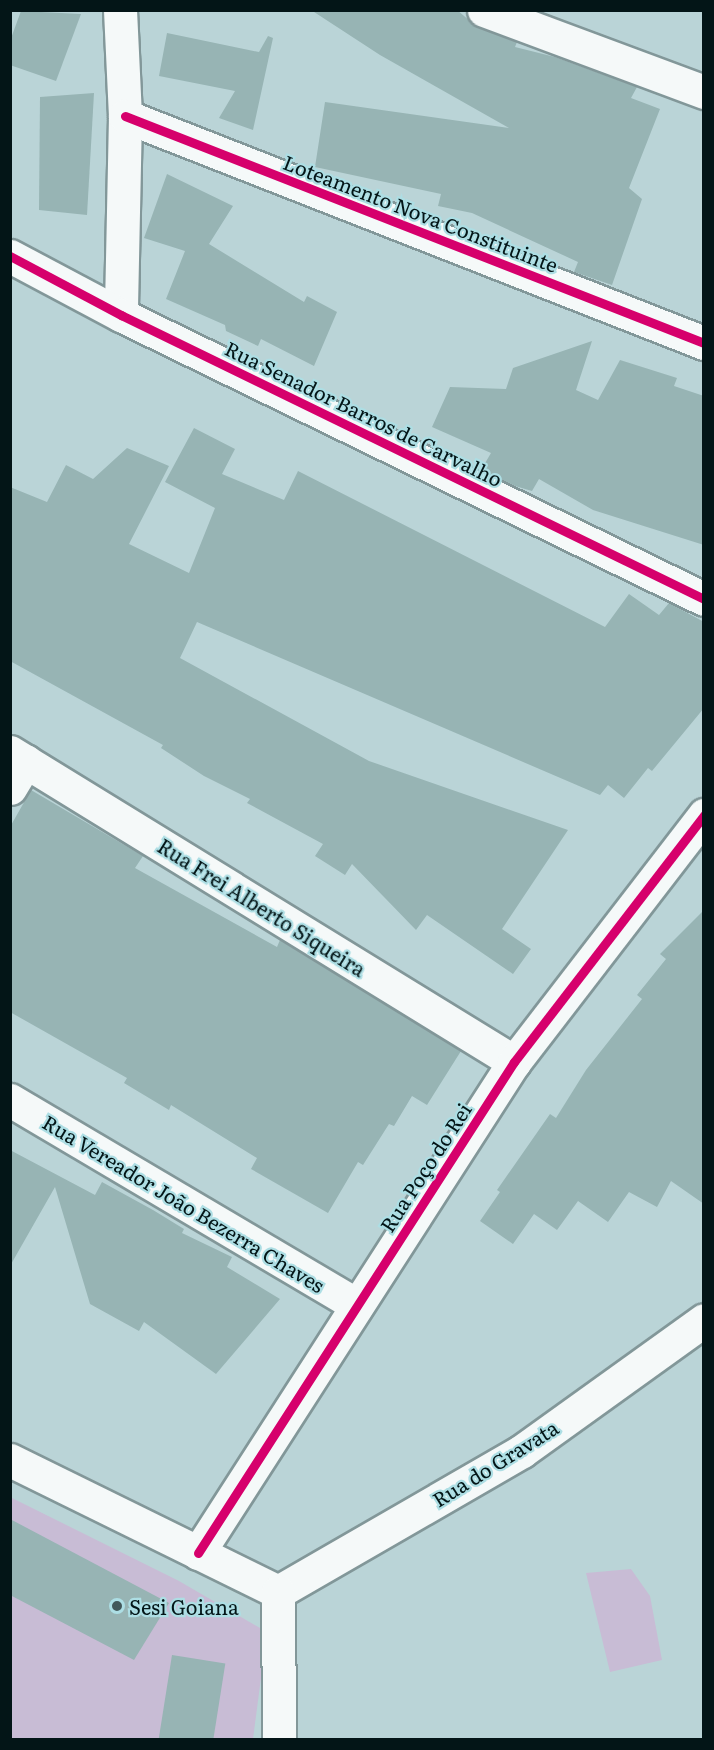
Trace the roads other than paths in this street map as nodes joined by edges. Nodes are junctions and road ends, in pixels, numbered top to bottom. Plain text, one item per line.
1 (120, 10) edge
2 (484, 10) edge
3 (704, 92) edge
4 (125, 116) junction
5 (10, 256) edge
6 (121, 315) junction
7 (704, 343) edge
8 (704, 599) edge
9 (16, 767) edge
10 (704, 815) edge
11 (514, 1062) junction
12 (10, 1100) edge
13 (357, 1305) junction
14 (704, 1320) edge
15 (10, 1460) edge
16 (198, 1553) junction
17 (278, 1592) junction
18 (279, 1740) edge

1 - 4 street
2 - 3 street
4 - 6 street
4 - 7 street, Loteamento Nova Constituinte
5 - 6 street, Rua Senador Barros de Carvalho
6 - 8 street, Rua Senador Barros de Carvalho
9 - 11 street, Rua Frei Alberto Siqueira
10 - 11 street, Rua Poço do Rei
11 - 13 street, Rua Poço do Rei
12 - 13 street, Rua Vereador João Bezerra Chaves
13 - 16 street, Rua Poço do Rei
14 - 17 street, Rua do Gravata
15 - 16 street
16 - 17 street
17 - 18 street

